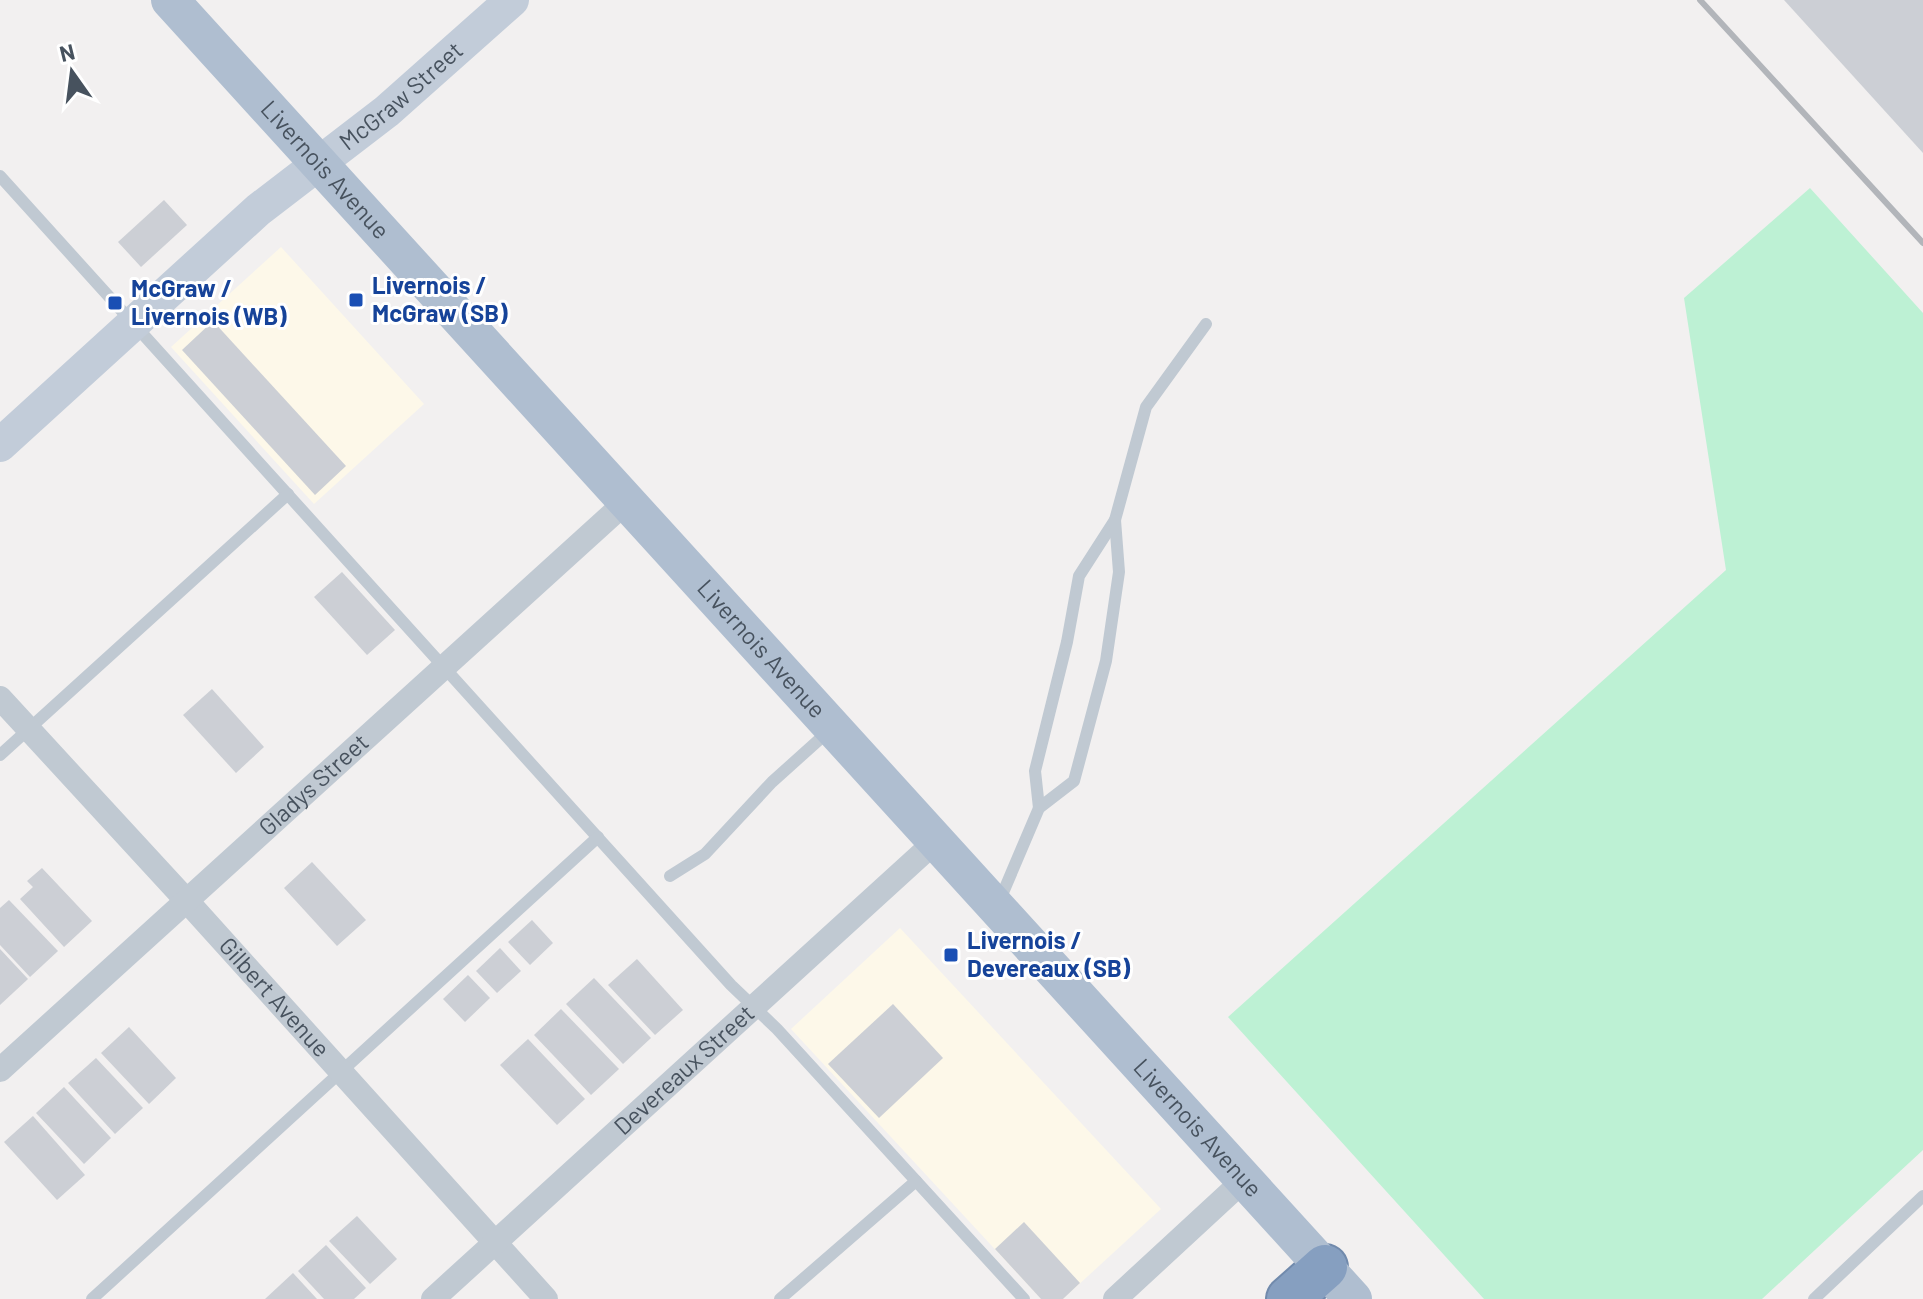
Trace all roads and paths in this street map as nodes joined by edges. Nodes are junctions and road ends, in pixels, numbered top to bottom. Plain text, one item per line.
1 (170, 0) edge
2 (512, 0) edge
3 (321, 164) junction
4 (0, 176) edge
5 (134, 322) junction
6 (1206, 324) dead end
7 (0, 445) edge
8 (288, 494) junction
9 (627, 501) junction
10 (1115, 520) junction
11 (443, 666) junction
12 (0, 698) edge
13 (833, 727) junction
14 (29, 729) junction
15 (0, 755) edge
16 (1039, 808) junction
17 (598, 837) junction
18 (936, 841) junction
19 (670, 876) dead end
20 (186, 900) junction
21 (997, 908) junction
22 (754, 1007) junction
23 (0, 1070) edge
24 (341, 1072) junction
25 (1245, 1179) junction
26 (916, 1181) junction
27 (1923, 1196) edge
28 (495, 1243) junction
29 (1339, 1283) edge
30 (92, 1299) edge
31 (433, 1299) edge
32 (546, 1299) edge
33 (780, 1299) edge
34 (1024, 1299) edge
35 (1115, 1299) edge
36 (1289, 1299) edge
37 (1814, 1299) edge

1 - 3 main road, Livernois Avenue
2 - 3 street, McGraw Street
3 - 5 street, McGraw Street
3 - 9 main road, Livernois Avenue
4 - 5 lane
5 - 7 street, McGraw Street
5 - 8 lane
6 - 10 lane
8 - 11 lane
8 - 14 lane
9 - 11 street, Gladys Street
9 - 13 main road, Livernois Avenue
10 - 16 lane
10 - 16 lane
11 - 17 lane
11 - 20 street, Gladys Street
12 - 14 street, Gilbert Avenue
13 - 18 main road, Livernois Avenue
13 - 19 lane
14 - 15 lane
14 - 20 street, Gilbert Avenue
16 - 21 lane
17 - 22 lane
17 - 24 lane
18 - 21 main road, Livernois Avenue
18 - 22 street, Devereaux Street
20 - 23 street, Gladys Street
20 - 24 street, Gilbert Avenue
21 - 25 main road, Livernois Avenue
22 - 26 lane
22 - 28 street, Devereaux Street
24 - 28 street, Gilbert Avenue
24 - 30 lane
25 - 29 main road, Livernois Avenue
25 - 35 street
26 - 33 lane
26 - 34 lane
27 - 37 lane
28 - 31 street, Devereaux Street
28 - 32 street, Gilbert Avenue
29 - 36 highway

